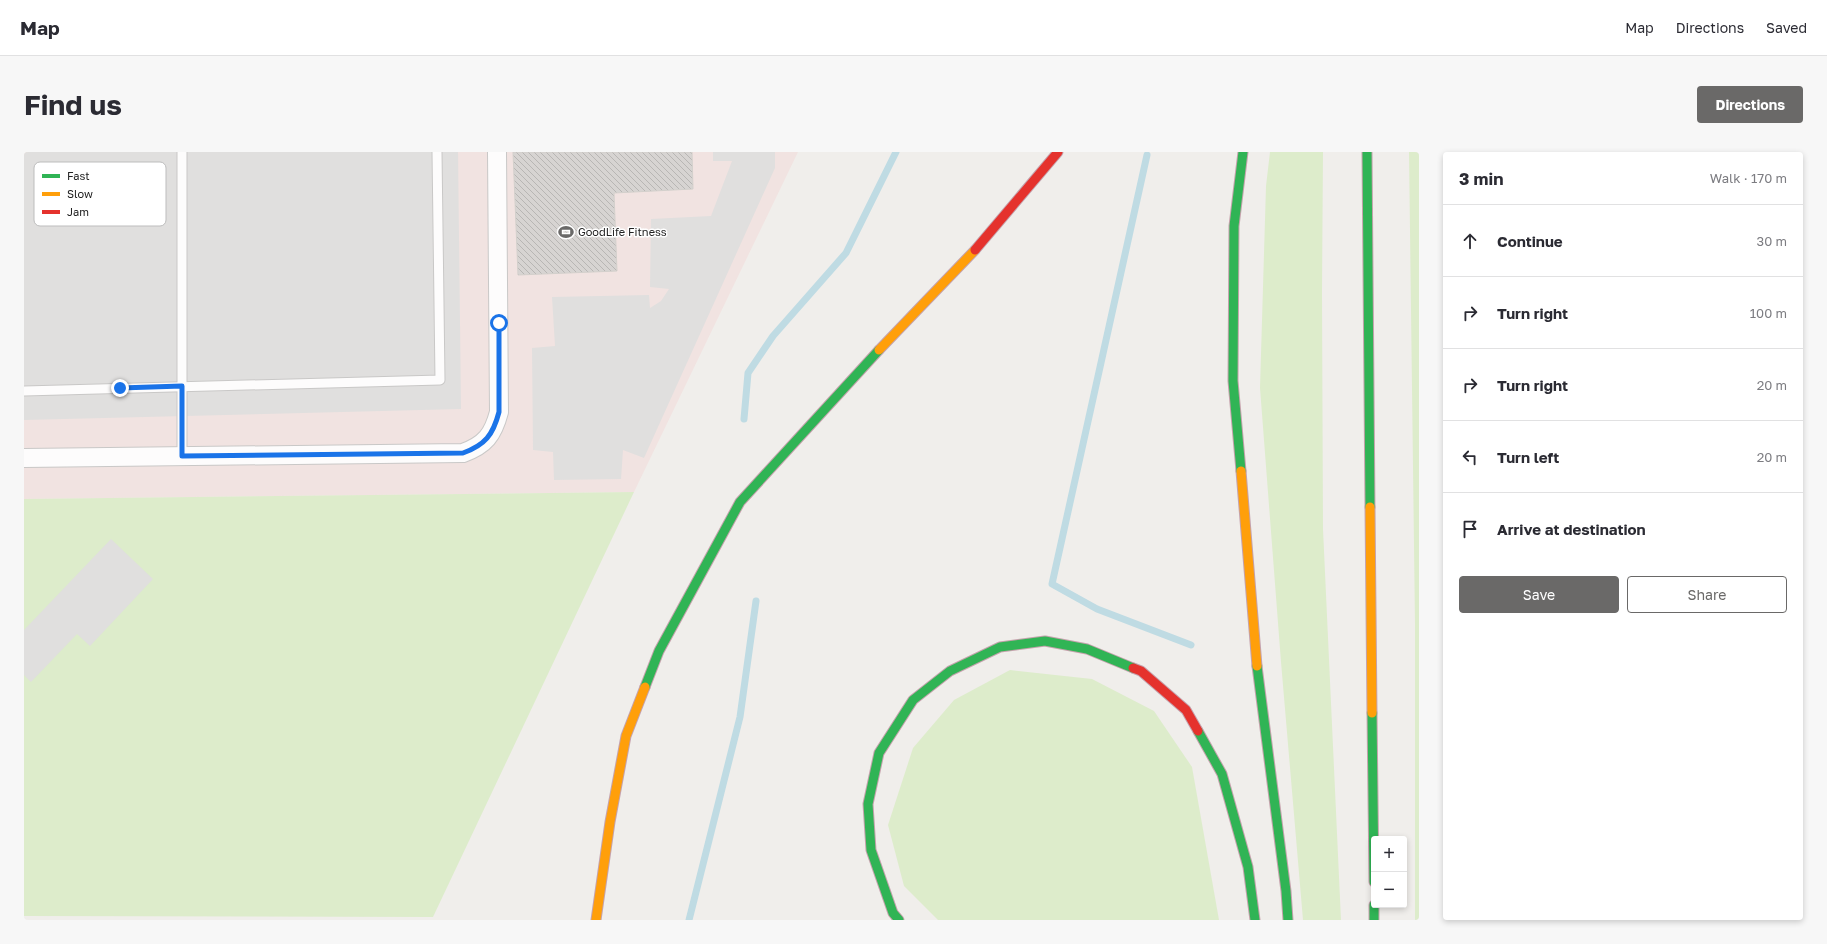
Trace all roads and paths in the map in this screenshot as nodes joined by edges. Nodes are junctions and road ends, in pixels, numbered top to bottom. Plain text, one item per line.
1 (182, 152) edge
2 (437, 152) edge
3 (497, 152) edge
4 (1058, 152) edge
5 (1243, 152) edge
6 (1367, 152) edge
7 (182, 386) junction
8 (24, 391) edge
9 (182, 456) junction
10 (24, 458) edge
11 (1374, 872) edge
12 (1374, 908) edge
13 (596, 920) edge
14 (899, 920) edge
15 (1255, 920) edge
16 (1288, 920) edge
17 (1374, 920) edge

1 - 7 lane
2 - 7 lane
3 - 9 street
4 - 13 highway
5 - 16 highway
6 - 11 highway
7 - 8 lane
7 - 9 lane
9 - 10 street
12 - 17 highway
14 - 15 highway

